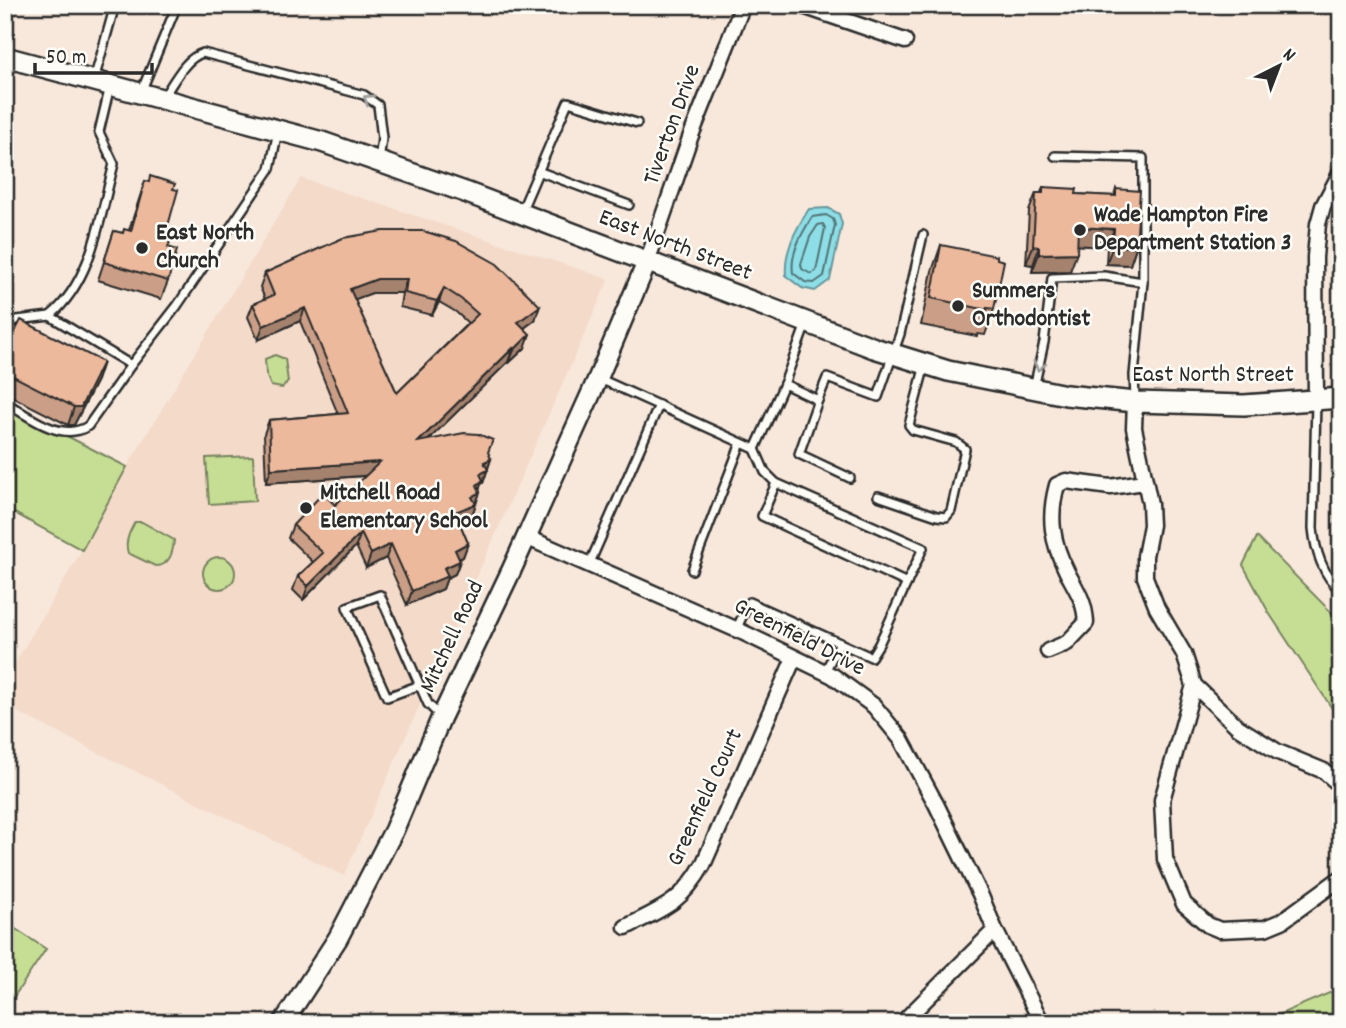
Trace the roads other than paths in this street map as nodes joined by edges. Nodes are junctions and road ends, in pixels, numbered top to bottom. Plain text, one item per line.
1 (115, 5) edge
2 (177, 5) edge
3 (743, 5) edge
4 (800, 5) edge
5 (905, 41) dead end
6 (5, 57) edge
7 (102, 83) junction
8 (141, 92) junction
9 (163, 98) junction
10 (637, 123) dead end
11 (279, 130) junction
12 (1055, 156) dead end
13 (379, 161) junction
14 (538, 171) junction
15 (1341, 172) edge
16 (629, 205) dead end
17 (520, 214) junction
18 (923, 235) dead end
19 (647, 262) junction
20 (1143, 282) junction
21 (50, 316) junction
22 (807, 322) junction
23 (5, 324) edge
24 (894, 354) junction
25 (926, 364) junction
26 (131, 365) junction
27 (598, 378) junction
28 (784, 384) junction
29 (1033, 389) junction
30 (1341, 398) edge
31 (818, 400) junction
32 (1315, 401) junction
33 (5, 402) edge
34 (1135, 402) junction
35 (659, 405) junction
36 (741, 443) junction
37 (755, 449) junction
38 (850, 478) dead end
39 (1144, 482) junction
40 (776, 483) junction
41 (878, 496) dead end
42 (526, 537) junction
43 (589, 565) junction
44 (692, 569) dead end
45 (907, 583) junction
46 (1341, 592) edge
47 (736, 630) junction
48 (840, 643) junction
49 (1048, 651) dead end
50 (794, 658) junction
51 (824, 673) junction
52 (420, 685) junction
53 (1194, 685) junction
54 (442, 718) junction
55 (1341, 786) edge
56 (1341, 878) edge
57 (626, 927) dead end
58 (995, 930) junction
59 (284, 1023) edge
60 (902, 1023) edge
61 (1042, 1023) edge

1 - 7 lane
2 - 8 lane
3 - 19 street, Tiverton Drive
4 - 5 street
6 - 7 main road, East North Street
7 - 8 main road, East North Street
7 - 21 lane
8 - 9 main road, East North Street
9 - 11 main road, East North Street
13 -> 9 lane
10 - 14 lane
11 - 13 main road, East North Street
11 - 26 lane
12 - 20 lane
13 - 17 main road, East North Street
14 - 16 lane
14 - 17 lane
15 - 32 street
17 - 19 main road, East North Street
18 - 24 lane
19 - 22 main road, East North Street
19 - 27 street, Mitchell Road
20 -> 29 lane
20 - 34 lane
21 - 23 lane
21 - 26 lane
22 - 24 main road, East North Street
22 - 28 lane
24 - 25 main road, East North Street
24 - 31 lane
25 - 29 main road, East North Street
25 - 41 lane
26 - 33 lane
27 - 35 lane
27 - 42 street, Mitchell Road
28 - 31 lane
28 - 37 lane
29 - 34 main road, East North Street
30 - 32 main road, East North Street
31 - 38 lane
32 - 34 main road, East North Street
32 - 46 lane
34 - 39 street
35 - 36 lane
35 - 43 lane
36 - 37 lane
36 - 44 lane
37 - 40 lane
39 - 49 street
39 - 53 street
40 - 45 lane
40 - 45 lane
42 - 43 street, Greenfield Drive
42 - 54 street, Mitchell Road
43 - 47 street, Greenfield Drive
45 - 48 lane
47 - 48 lane
47 - 50 street, Greenfield Drive
48 - 51 lane
50 - 51 street, Greenfield Drive
50 - 57 street, Greenfield Court
51 - 58 street, Greenfield Drive
52 - 52 lane
52 - 54 lane
53 - 55 street
53 - 56 street
54 - 59 street, Mitchell Road
58 - 60 street
58 - 61 street, Greenfield Drive

